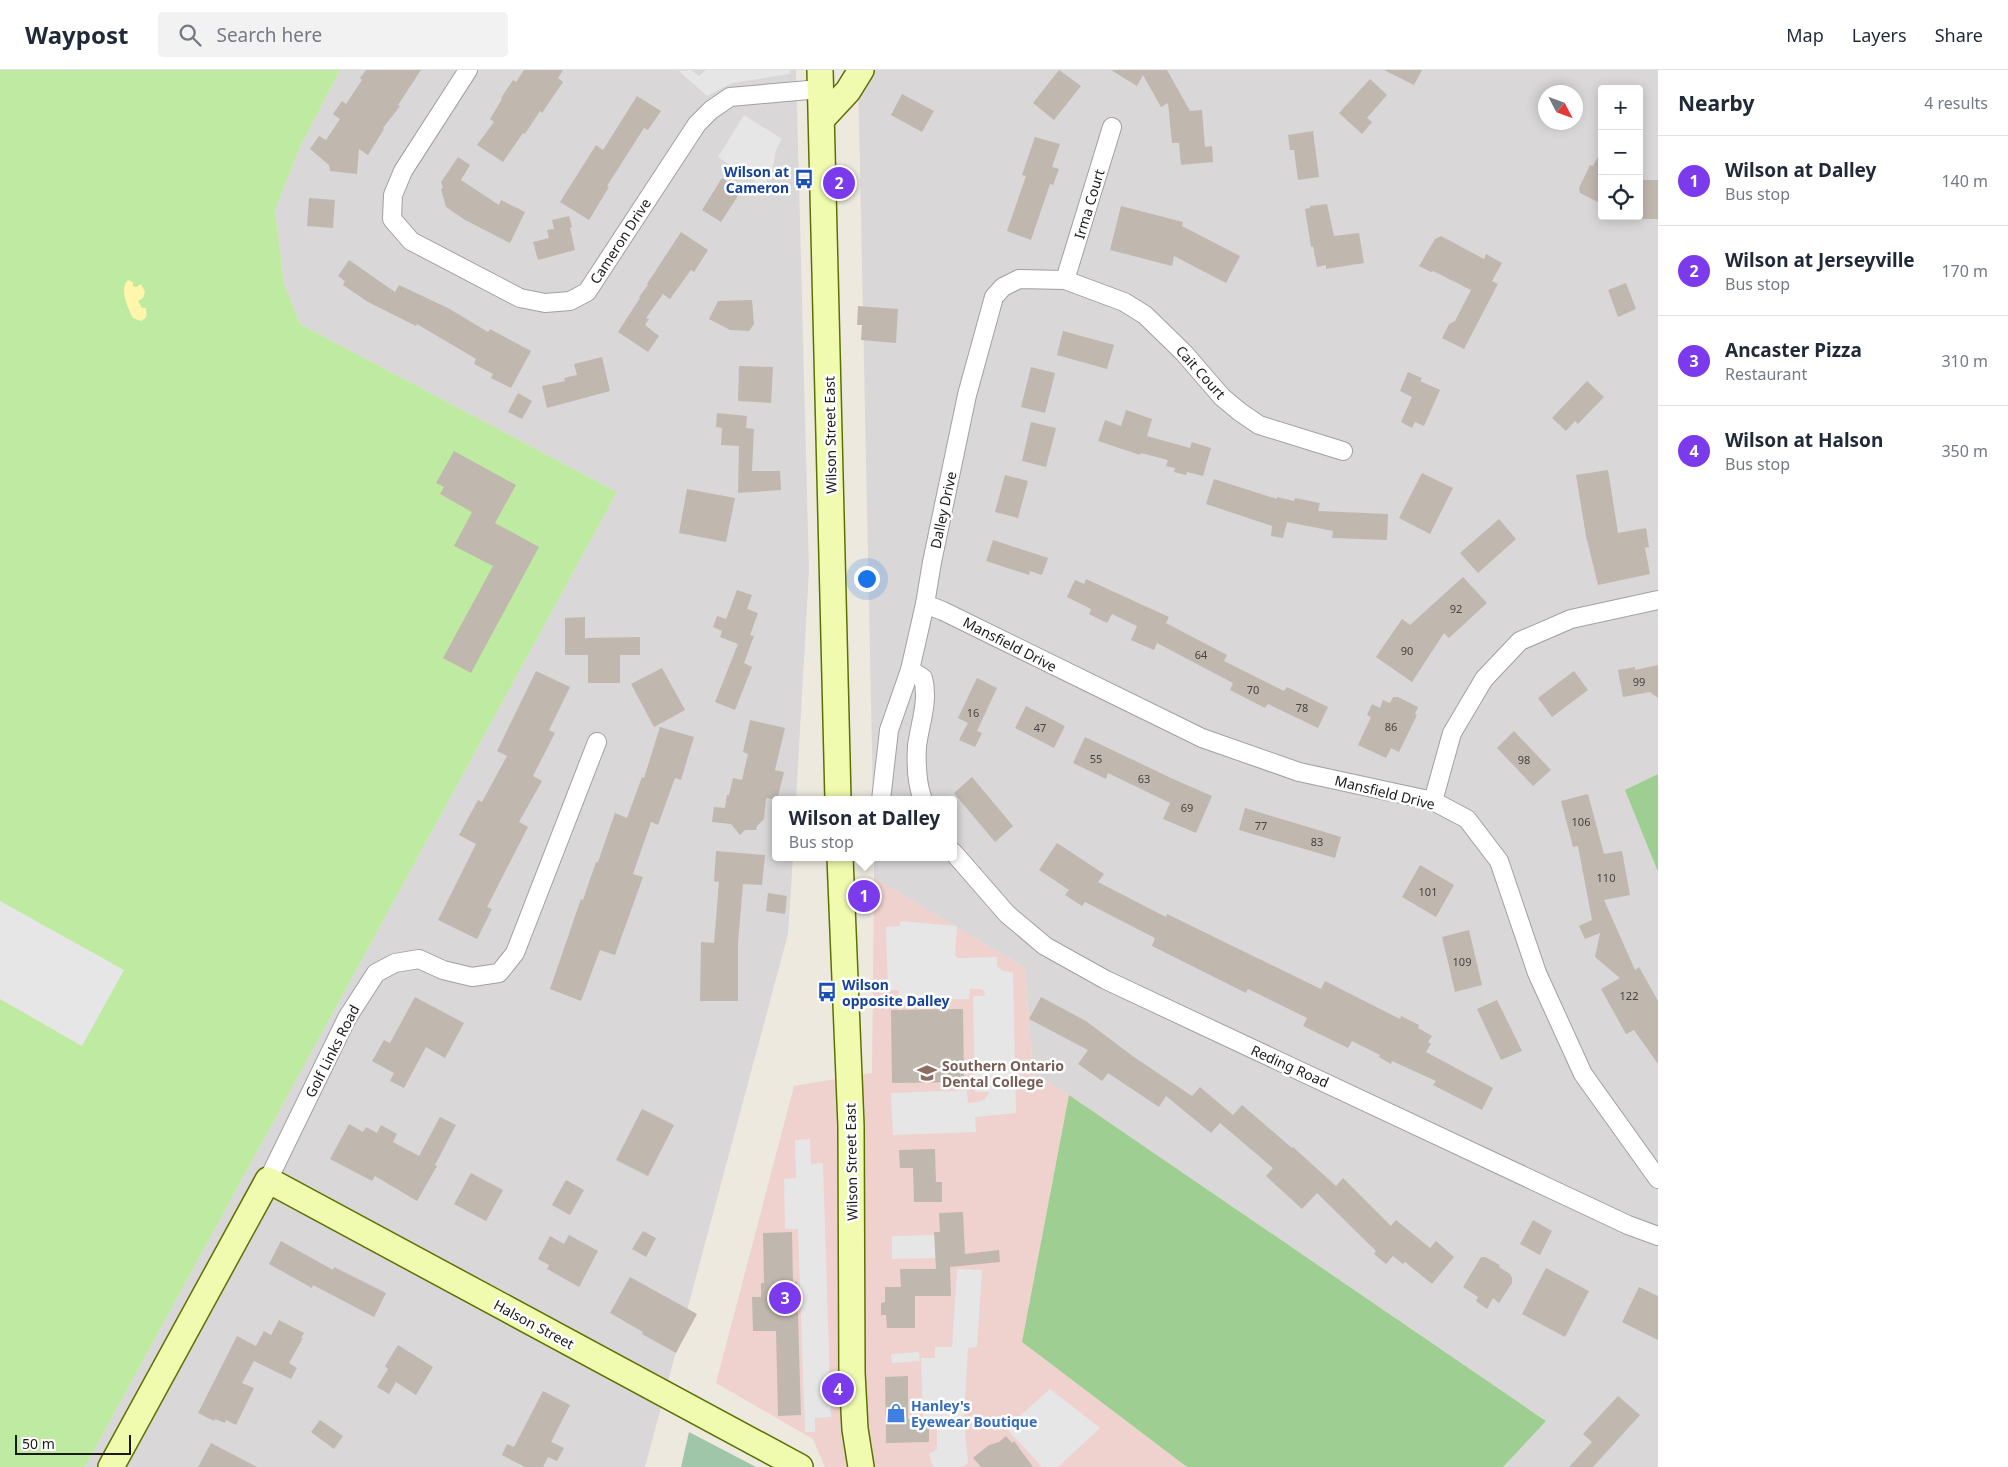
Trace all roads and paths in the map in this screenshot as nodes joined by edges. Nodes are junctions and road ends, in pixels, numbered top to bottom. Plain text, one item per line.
1 (468, 70) edge
2 (848, 70) edge
3 (862, 70) edge
4 (821, 95) edge
5 (1112, 127) dead end
6 (1065, 280) junction
7 (1343, 451) dead end
8 (1658, 600) edge
9 (925, 604) junction
10 (910, 670) junction
11 (597, 742) dead end
12 (838, 796) edge
13 (881, 796) edge
14 (921, 796) edge
15 (1433, 801) junction
16 (957, 857) edge
17 (840, 861) edge
18 (1658, 1179) edge
19 (268, 1180) junction
20 (1658, 1236) edge
21 (111, 1467) edge
22 (800, 1467) edge
23 (861, 1467) edge

1 - 4 street, Cameron Drive
2 - 4 main road
3 - 4 main road
4 - 12 main road, Wilson Street East
5 - 6 street, Irma Court
6 - 7 street, Cait Court
6 - 9 street, Dalley Drive
8 - 15 street
9 - 10 street, Dalley Drive
9 - 15 street, Mansfield Drive
10 - 13 street, Dalley Drive
10 - 14 street
11 - 19 street, Golf Links Road
15 - 18 street, Mansfield Drive
16 - 20 street, Reding Road
17 - 23 main road, Wilson Street East
19 - 21 main road, Golf Links Road
19 - 22 main road, Halson Street

